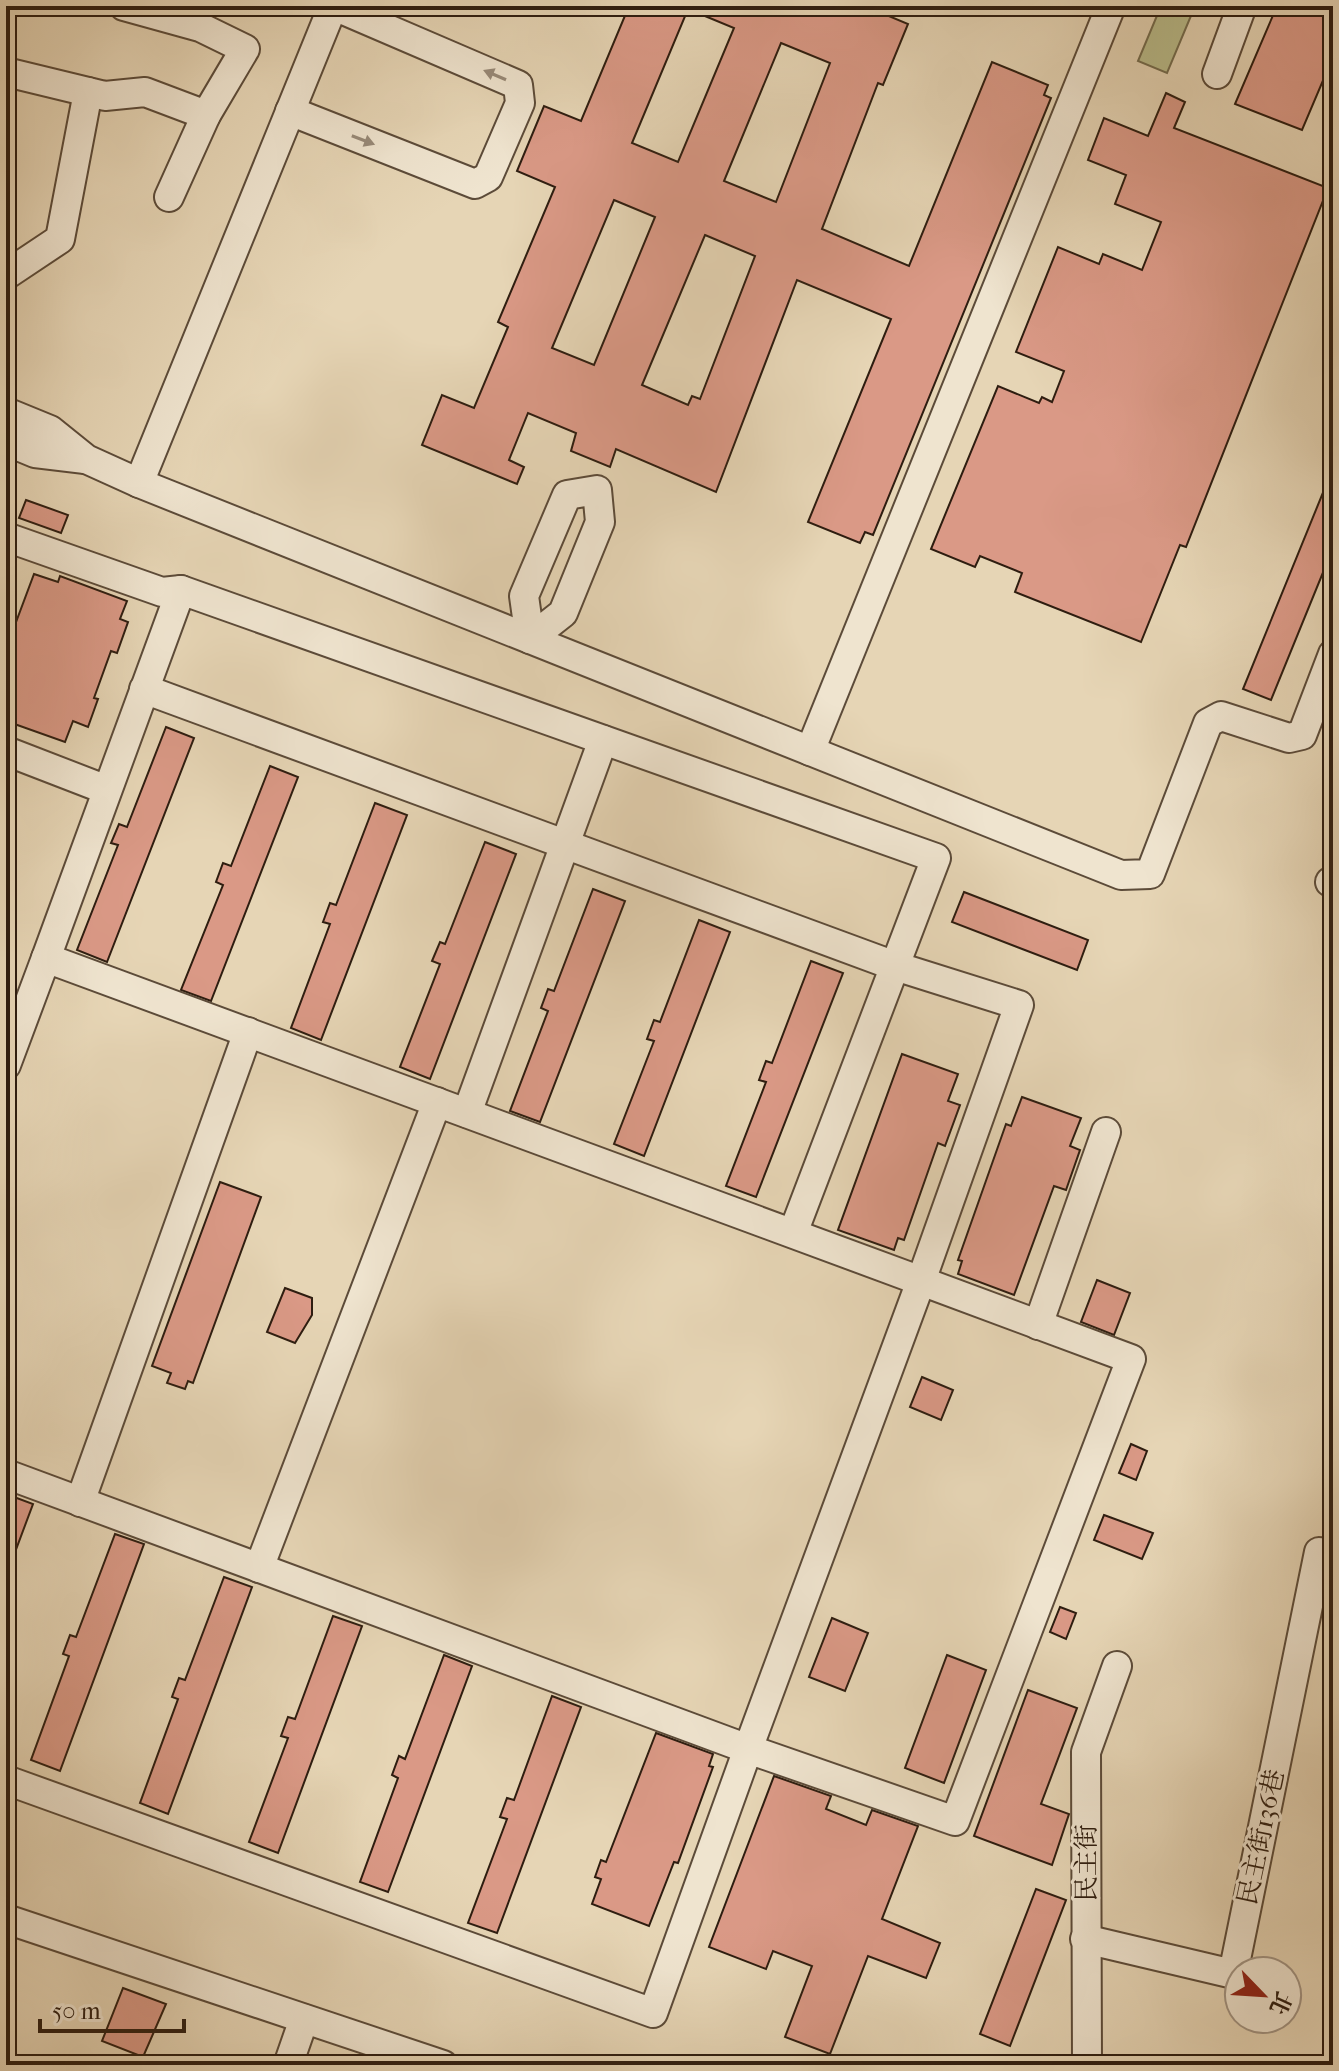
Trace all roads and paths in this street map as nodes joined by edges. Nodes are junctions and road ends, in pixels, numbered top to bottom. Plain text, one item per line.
1 (124, 6) edge
2 (333, 6) edge
3 (1111, 6) edge
4 (1242, 6) edge
5 (1217, 74) dead end
6 (7, 77) edge
7 (88, 92) junction
8 (290, 111) junction
9 (206, 115) junction
10 (169, 197) dead end
11 (6, 275) edge
12 (6, 412) edge
13 (6, 441) edge
14 (86, 459) junction
15 (139, 483) junction
16 (6, 537) edge
17 (181, 590) junction
18 (530, 639) junction
19 (1333, 654) edge
20 (144, 689) junction
21 (603, 740) junction
22 (6, 751) edge
23 (810, 751) junction
24 (107, 790) junction
25 (563, 843) junction
26 (46, 958) junction
27 (895, 966) junction
28 (248, 1032) junction
29 (6, 1065) edge
30 (437, 1102) junction
31 (467, 1113) junction
32 (1106, 1132) dead end
33 (793, 1233) junction
34 (921, 1281) junction
35 (1038, 1325) junction
36 (6, 1474) edge
37 (80, 1502) junction
38 (1319, 1552) dead end
39 (259, 1568) junction
40 (1117, 1666) dead end
41 (748, 1749) junction
42 (6, 1780) edge
43 (6, 1919) edge
44 (1085, 1939) junction
45 (304, 2019) junction
46 (288, 2065) edge
47 (443, 2065) edge
48 (1087, 2065) edge

1 - 9 street
2 - 8 street
8 -> 2 street
3 - 23 street
4 - 5 street
6 - 7 street
7 - 9 street
7 - 11 street
8 - 15 street
9 - 10 street
12 - 14 street
13 - 14 street
14 - 15 street
15 - 18 street
16 - 17 street
17 - 20 street
17 - 21 street
18 - 18 street
18 - 23 street
19 - 23 street
20 - 24 street
20 - 25 street
21 - 25 street
21 - 27 street
22 - 24 street
24 - 26 street
25 - 27 street
25 - 31 street
26 - 28 street
26 - 29 street
27 - 33 street
27 - 34 street
28 - 30 street
28 - 37 street
30 - 31 street
30 - 39 street
31 - 33 street
32 - 35 street
33 - 34 street
34 - 35 street
34 - 41 street
35 - 41 street
36 - 37 street
37 - 39 street
38 - 44 street, 民主街136巷
39 - 41 street
40 - 44 street, 民主街
41 - 42 street
43 - 45 street
44 - 48 street, 民主街
45 - 46 street
45 - 47 street

